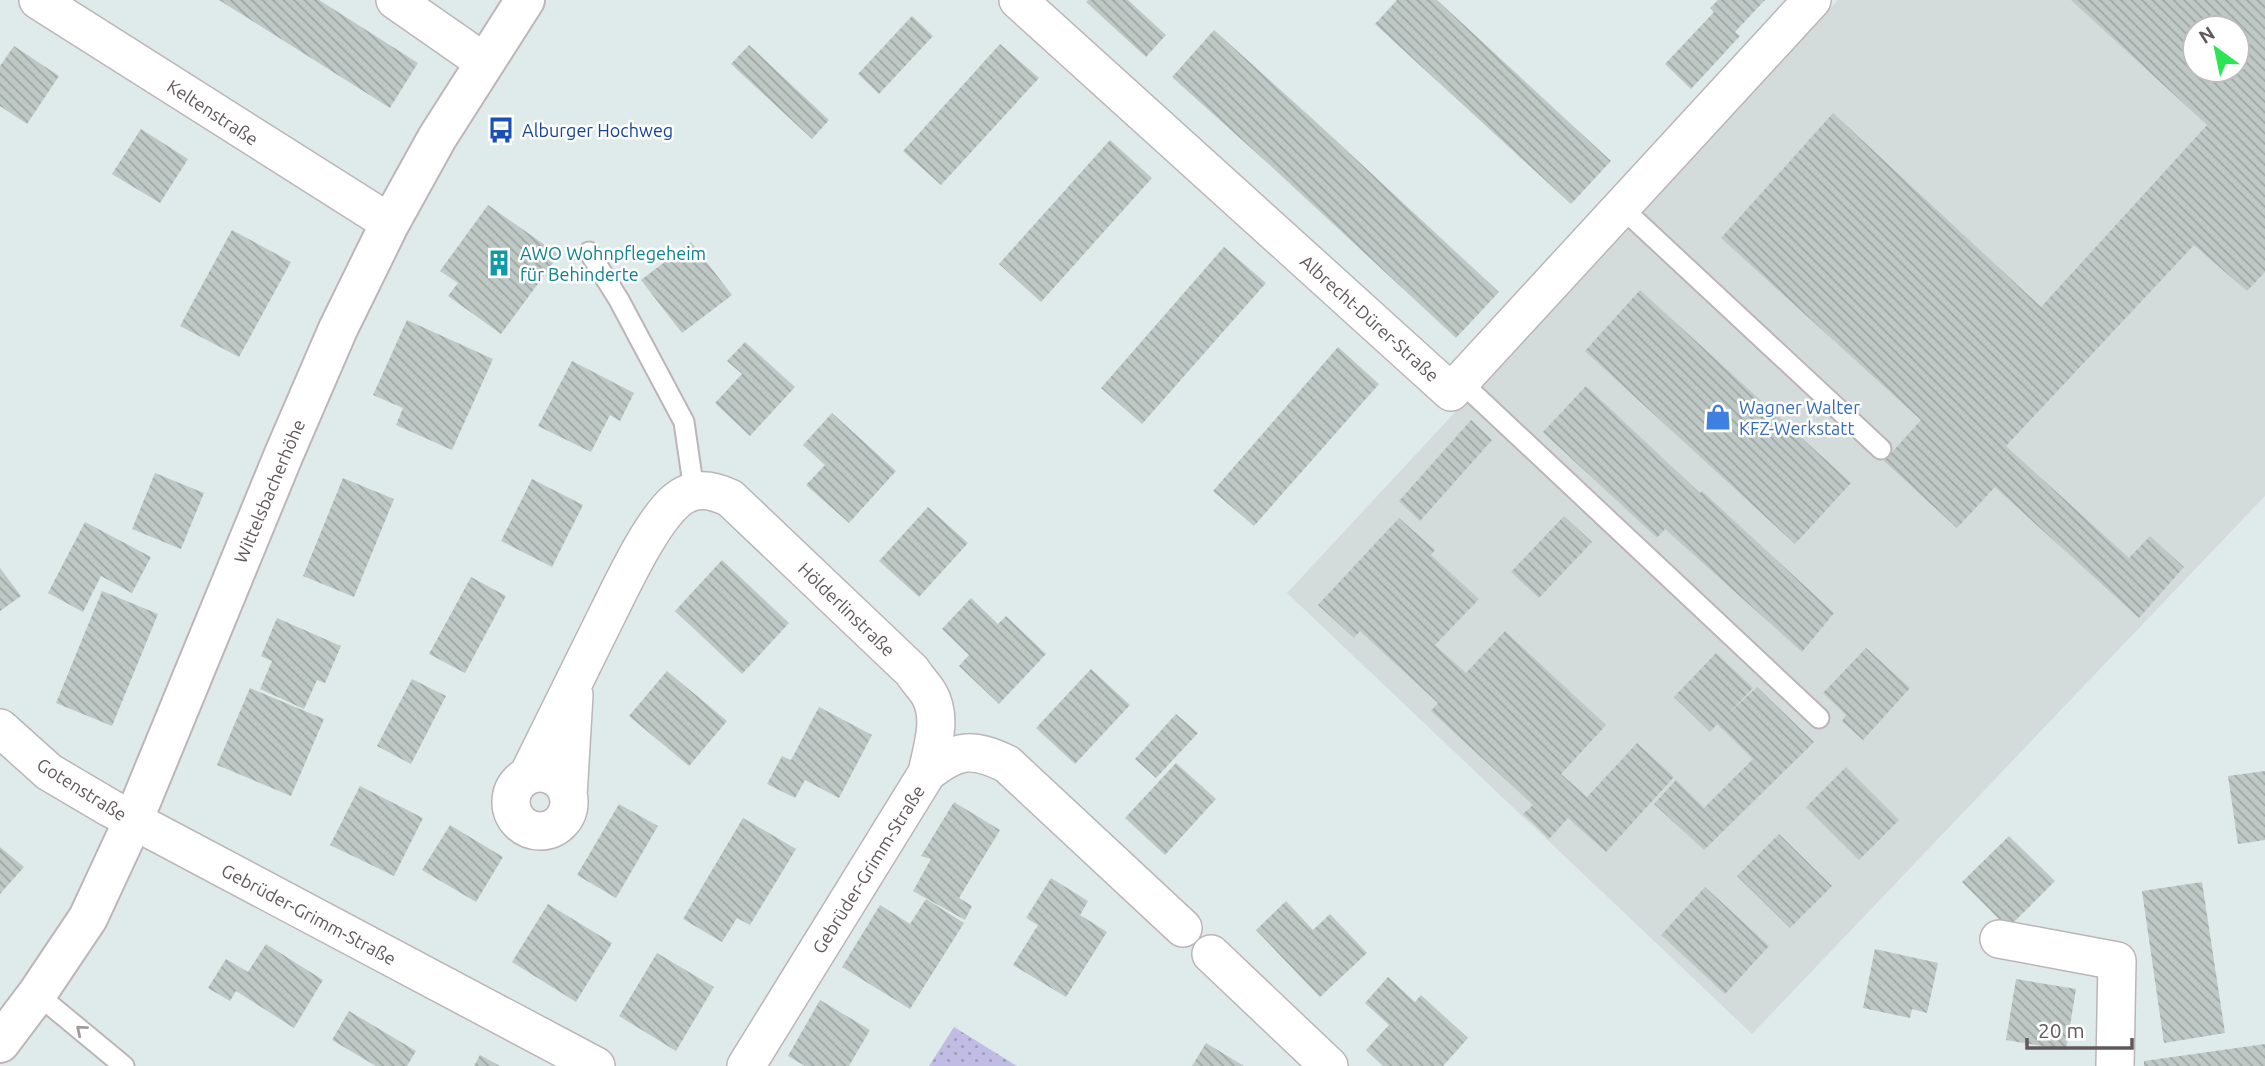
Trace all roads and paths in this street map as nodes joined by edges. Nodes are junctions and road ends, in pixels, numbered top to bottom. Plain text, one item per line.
1 (38, 0) edge
2 (395, 0) edge
3 (525, 0) edge
4 (1018, 0) edge
5 (1812, 0) edge
6 (484, 62) junction
7 (1620, 206) junction
8 (390, 223) junction
9 (589, 252) dead end
10 (1460, 382) junction
11 (1881, 449) dead end
12 (694, 491) junction
13 (575, 680) junction
14 (1819, 718) dead end
15 (0, 728) edge
16 (927, 773) junction
17 (528, 775) junction
18 (568, 796) junction
19 (133, 821) junction
20 (1999, 939) dead end
21 (37, 994) junction
22 (0, 1043) edge
23 (124, 1066) edge
24 (596, 1066) edge
25 (746, 1066) edge
26 (1329, 1066) edge
27 (2115, 1066) edge

1 - 8 street, Keltenstraße
2 - 6 street
3 - 6 street, Wittelsbacherhöhe
4 - 10 street, Albrecht-Dürer-Straße
5 - 7 street, Albrecht-Dürer-Straße
6 - 8 street, Wittelsbacherhöhe
7 - 10 street, Albrecht-Dürer-Straße
7 - 11 lane
8 - 19 street, Wittelsbacherhöhe
9 - 12 lane
10 - 14 lane
12 - 13 street
12 - 16 street, Hölderlinstraße
13 - 17 street
13 - 18 street
15 - 19 street, Gotenstraße
16 - 25 street, Gebrüder-Grimm-Straße
16 - 26 street, Gebrüder-Grimm-Straße
17 - 18 street
17 - 18 street
19 - 21 street, Wittelsbacherhöhe
19 - 24 street, Gebrüder-Grimm-Straße
20 - 27 street
21 - 22 street, Wittelsbacherhöhe
23 -> 21 lane

